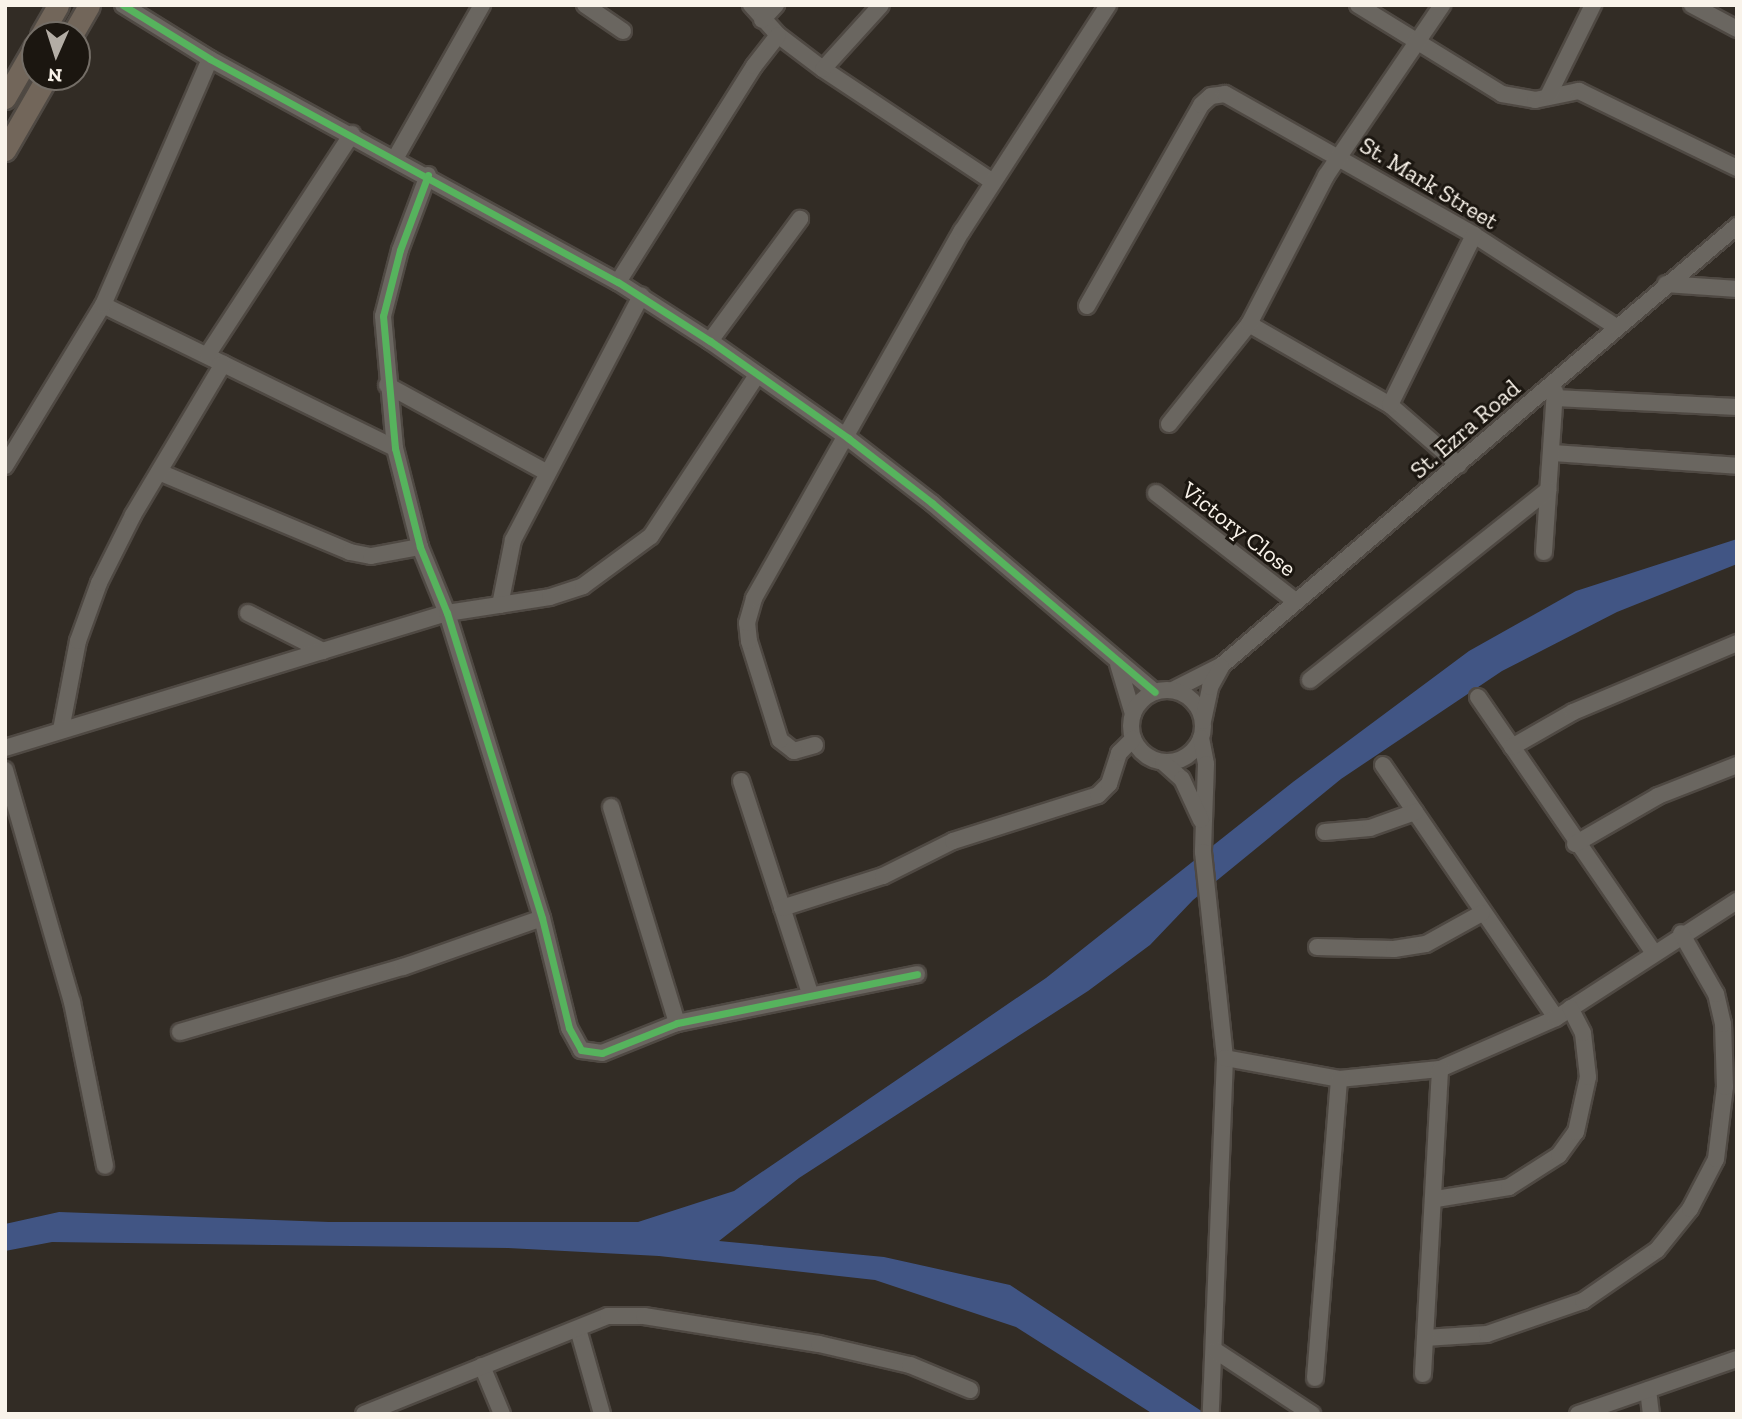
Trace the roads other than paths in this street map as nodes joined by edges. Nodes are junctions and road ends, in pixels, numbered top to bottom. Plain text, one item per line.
1 (58, 5) edge
2 (89, 5) edge
3 (123, 5) edge
4 (482, 5) edge
5 (585, 5) edge
6 (751, 5) edge
7 (776, 5) edge
8 (881, 5) edge
9 (1108, 5) edge
10 (1358, 5) edge
11 (1442, 5) edge
12 (1593, 5) edge
13 (1692, 5) edge
14 (762, 20) junction
15 (49, 21) edge
16 (80, 21) edge
17 (1737, 29) edge
18 (623, 31) dead end
19 (778, 35) junction
20 (1415, 43) junction
21 (210, 59) junction
22 (21, 69) edge
23 (823, 69) junction
24 (39, 91) edge
25 (6, 94) edge
26 (1548, 96) junction
27 (352, 134) junction
28 (5, 150) edge
29 (1339, 156) junction
30 (396, 157) junction
31 (1737, 168) edge
32 (428, 175) junction
33 (993, 182) junction
34 (800, 219) dead end
35 (1737, 226) edge
36 (1474, 235) junction
37 (618, 282) junction
38 (1666, 284) junction
39 (1737, 289) edge
40 (641, 296) junction
41 (103, 306) junction
42 (1087, 306) dead end
43 (1249, 324) junction
44 (1616, 327) junction
45 (710, 341) junction
46 (208, 354) junction
47 (223, 364) junction
48 (757, 375) junction
49 (1555, 381) junction
50 (387, 385) junction
51 (1555, 398) junction
52 (1390, 405) junction
53 (1737, 407) edge
54 (1169, 424) dead end
55 (848, 438) junction
56 (395, 448) junction
57 (1553, 453) junction
58 (1460, 465) junction
59 (5, 466) edge
60 (1737, 466) edge
61 (159, 472) junction
62 (548, 473) junction
63 (1548, 489) junction
64 (1156, 493) dead end
65 (420, 547) junction
66 (1544, 552) dead end
67 (1294, 600) junction
68 (500, 605) junction
69 (248, 613) dead end
70 (447, 613) junction
71 (1737, 643) edge
72 (323, 650) junction
73 (1118, 664) junction
74 (1222, 665) junction
75 (1310, 680) dead end
76 (1173, 690) junction
77 (1155, 692) junction
78 (1478, 697) dead end
79 (1132, 713) junction
80 (1203, 720) junction
81 (61, 730) junction
82 (1201, 738) junction
83 (1133, 739) junction
84 (815, 745) dead end
85 (1512, 747) junction
86 (5, 748) edge
87 (1163, 762) junction
88 (1383, 765) dead end
89 (1737, 765) edge
90 (5, 770) edge
91 (741, 780) dead end
92 (611, 807) dead end
93 (1415, 812) junction
94 (1202, 824) junction
95 (1325, 832) dead end
96 (1575, 844) junction
97 (1737, 901) edge
98 (782, 908) junction
99 (1482, 913) junction
100 (542, 918) junction
101 (1681, 933) junction
102 (1317, 947) dead end
103 (1653, 952) junction
104 (917, 974) dead end
105 (810, 993) junction
106 (1570, 1008) junction
107 (1556, 1018) junction
108 (1730, 1022) edge
109 (677, 1023) junction
110 (180, 1032) dead end
111 (1226, 1058) junction
112 (1440, 1069) junction
113 (1339, 1079) junction
114 (105, 1166) dead end
115 (1436, 1199) junction
116 (578, 1329) junction
117 (1425, 1338) junction
118 (1216, 1351) junction
119 (1737, 1359) edge
120 (482, 1366) junction
121 (1423, 1374) dead end
122 (1315, 1378) dead end
123 (971, 1390) dead end
124 (1648, 1390) junction
125 (364, 1414) edge
126 (502, 1414) edge
127 (602, 1414) edge
128 (1211, 1414) edge
129 (1312, 1414) edge
130 (1578, 1414) edge
131 (1651, 1414) edge

1 - 15 main road
2 - 16 main road
3 - 21 street
4 - 30 street
5 - 18 street
6 - 14 street
7 - 14 street
8 - 23 street
9 - 33 street
10 - 20 street
11 - 20 street
12 - 26 street
13 - 17 street
14 - 19 street
19 - 23 street
19 - 37 street
20 - 26 street
20 - 29 street
21 - 27 street
21 - 41 street
22 - 25 main road
23 - 33 street
24 - 28 main road
26 - 31 street
27 - 30 street
27 - 46 street
29 - 36 street, St. Mark Street
29 - 42 street, St. Mark Street
29 - 43 street
30 - 32 street
32 - 37 street
32 - 50 street
33 - 55 street
34 - 45 street
35 - 38 street, St. Ezra Road
36 - 44 street, St. Mark Street
36 - 52 street
37 - 40 street
38 - 39 street
38 - 44 street, St. Ezra Road
40 - 45 street
40 - 62 street
41 - 46 street
41 - 59 street
43 - 52 street
43 - 54 street
44 - 49 street, St. Ezra Road
45 - 48 street
46 - 47 street
47 - 56 street
47 - 61 street
48 - 55 street
48 - 68 street
49 - 51 street
49 - 58 street, St. Ezra Road
50 - 56 street
50 - 62 street
51 - 53 street
51 - 57 street
52 - 58 street
55 - 73 street
55 - 84 street
56 - 65 street
57 - 60 street
57 - 63 street
58 - 67 street, St. Ezra Road
61 - 65 street
61 - 81 street
62 - 68 street
63 - 66 street
63 - 75 street
64 - 67 street, Victory Close
65 - 70 street
67 - 74 street, St. Ezra Road
68 - 70 street
69 - 72 street
70 - 72 street
70 - 100 street
71 - 85 street
72 - 81 street
73 - 77 street
73 - 79 street
74 - 76 street
74 - 80 street
76 - 77 street
76 - 80 street
77 - 79 street
78 - 85 street
79 - 83 street
80 - 82 street
81 - 86 street
82 - 87 street
82 - 94 street
83 - 87 street
83 - 98 street
85 - 96 street
87 - 94 street
88 - 93 street
89 - 96 street
90 - 114 street
91 - 98 street
92 - 109 street
93 - 95 street
93 - 99 street
94 - 111 street
96 - 103 street
97 - 101 street
98 - 105 street
99 - 102 street
99 - 107 street
100 - 109 street
100 - 110 street
101 - 103 street
101 - 108 street
103 - 106 street
104 - 105 street
105 - 109 street
106 - 107 street
106 - 115 street
107 - 112 street
108 - 117 street
111 - 113 street
111 - 118 street
112 - 113 street
112 - 115 street
113 - 122 street
115 - 117 street
116 - 120 street
116 - 123 street
116 - 127 street
117 - 121 street
118 - 128 street
118 - 129 street
119 - 124 street
120 - 125 street
120 - 126 street
124 - 130 street
124 - 131 street

